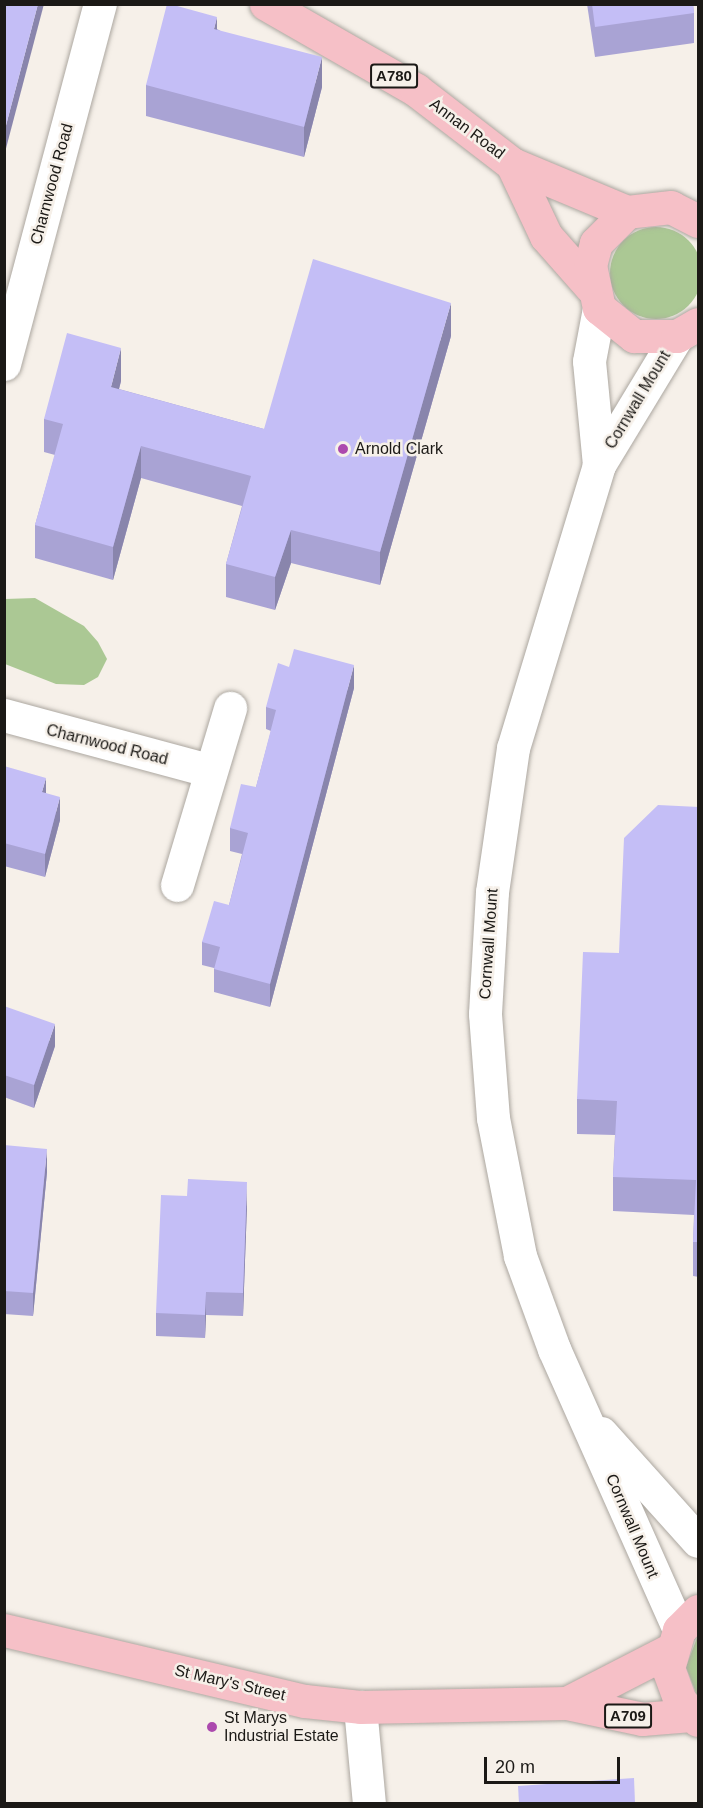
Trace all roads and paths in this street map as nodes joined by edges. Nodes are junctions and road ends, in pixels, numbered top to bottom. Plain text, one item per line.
1 (100, 4) edge
2 (266, 4) edge
3 (512, 164) junction
4 (627, 212) junction
5 (699, 221) edge
6 (595, 298) junction
7 (693, 328) edge
8 (4, 364) edge
9 (598, 465) junction
10 (230, 708) dead end
11 (4, 715) edge
12 (211, 771) junction
13 (177, 885) dead end
14 (590, 1420) junction
15 (699, 1541) edge
16 (4, 1630) edge
17 (683, 1630) edge
18 (567, 1703) junction
19 (360, 1707) junction
20 (695, 1718) edge
21 (369, 1803) edge

1 - 8 street, Charnwood Road
2 - 3 main road, Annan Road / A780
3 - 4 main road, Annan Road / A780
3 - 6 main road, Annan Road / A780
4 - 5 main road
4 - 6 main road
6 - 7 main road, Annan Road
6 - 9 street, Cornwall Mount
7 - 9 street, Cornwall Mount
9 - 14 street, Cornwall Mount
10 - 12 street
11 - 12 street, Charnwood Road
12 - 13 street
14 - 15 street, Cornwall Mount
14 - 17 street, Cornwall Mount
16 - 19 main road, St Mary's Street / A709
17 - 18 main road, St Mary's Street / A709
17 - 20 main road
18 - 19 main road, St Mary's Street / A709
18 - 20 main road, St Mary's Street / A709
19 - 21 street

